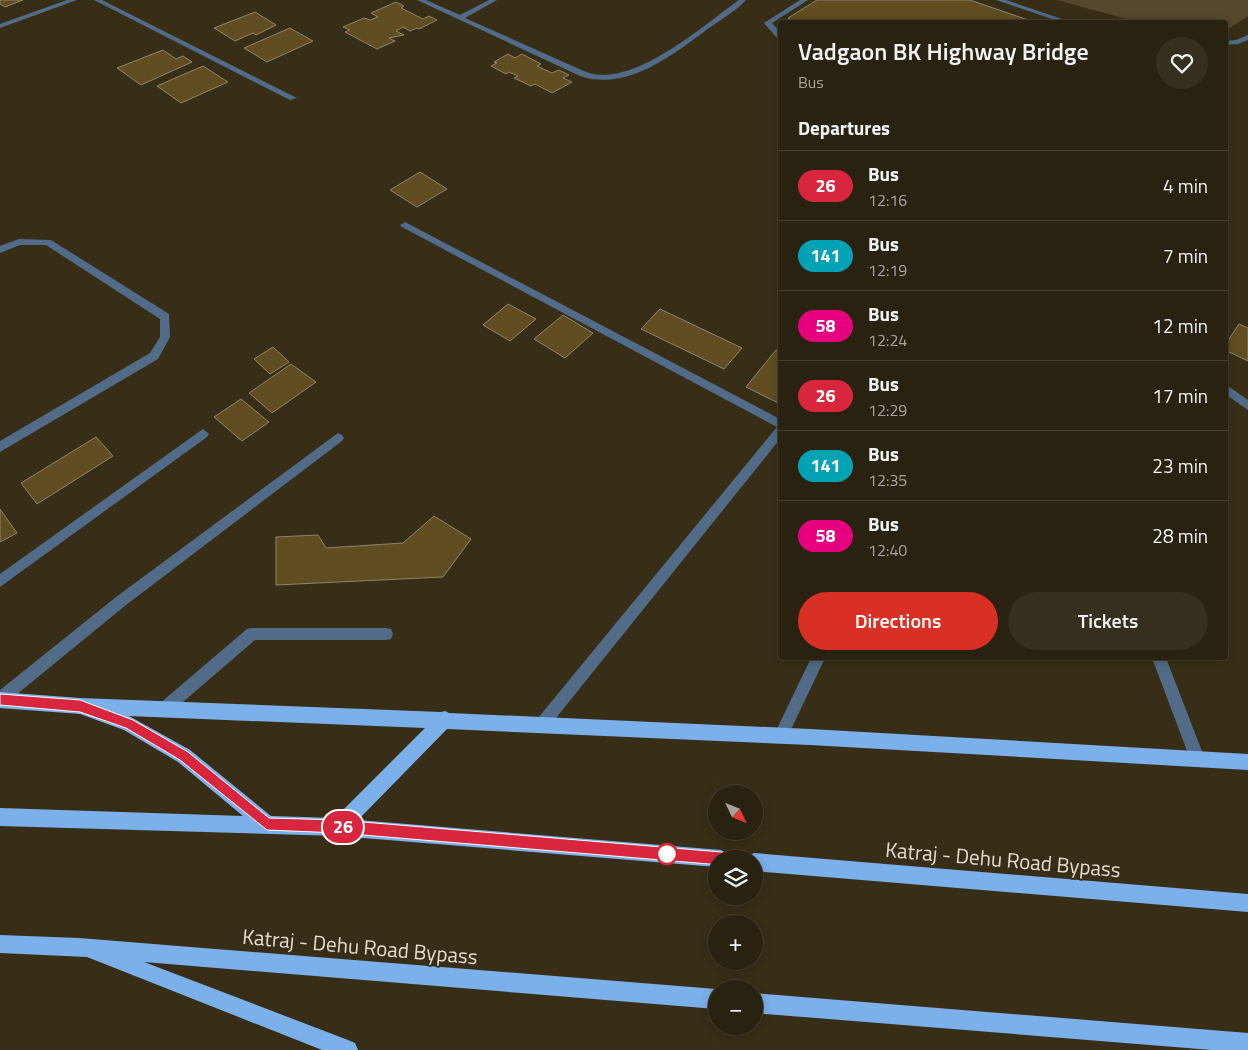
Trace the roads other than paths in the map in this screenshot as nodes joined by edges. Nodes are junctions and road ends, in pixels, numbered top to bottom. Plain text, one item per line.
1 (74, 0) edge
2 (97, 0) edge
3 (420, 0) edge
4 (494, 0) edge
5 (743, 0) edge
6 (805, 0) edge
7 (999, 0) edge
8 (460, 18) junction
9 (1061, 20) edge
10 (0, 26) edge
11 (778, 34) edge
12 (1248, 37) edge
13 (1228, 43) edge
14 (293, 98) dead end
15 (405, 226) dead end
16 (0, 250) edge
17 (1228, 390) edge
18 (1248, 406) edge
19 (778, 423) edge
20 (778, 433) edge
21 (203, 434) dead end
22 (338, 438) dead end
23 (0, 447) edge
24 (0, 581) edge
25 (386, 634) dead end
26 (817, 660) edge
27 (1160, 660) edge
28 (0, 699) edge
29 (80, 706) junction
30 (164, 709) junction
31 (445, 719) junction
32 (543, 723) junction
33 (781, 735) junction
34 (1198, 758) junction
35 (1248, 762) edge
36 (0, 817) edge
37 (267, 824) junction
38 (339, 827) junction
39 (708, 858) edge
40 (763, 863) edge
41 (1248, 903) edge
42 (0, 944) edge
43 (79, 947) junction
44 (708, 998) edge
45 (763, 1003) edge
46 (1248, 1044) edge
47 (348, 1050) edge

1 - 10 street
2 - 14 street
3 - 8 street
4 - 8 street
5 - 8 street
6 - 11 street
7 - 9 street
12 - 13 street
15 - 19 street
16 - 23 street
17 - 18 street
20 - 32 street
21 - 24 street
22 - 28 street
25 - 30 street
26 - 33 street
27 - 34 street
28 - 29 highway
29 - 30 highway
29 - 37 highway
30 - 31 highway
31 - 32 highway
31 - 38 highway
32 - 33 highway
33 - 34 highway
34 - 35 highway
36 - 37 highway
37 - 38 highway
38 - 39 highway
40 - 41 highway, Katraj - Dehu Road Bypass
42 - 43 highway, Katraj - Dehu Road Bypass
43 - 44 highway, Katraj - Dehu Road Bypass
43 - 47 highway
45 - 46 highway

